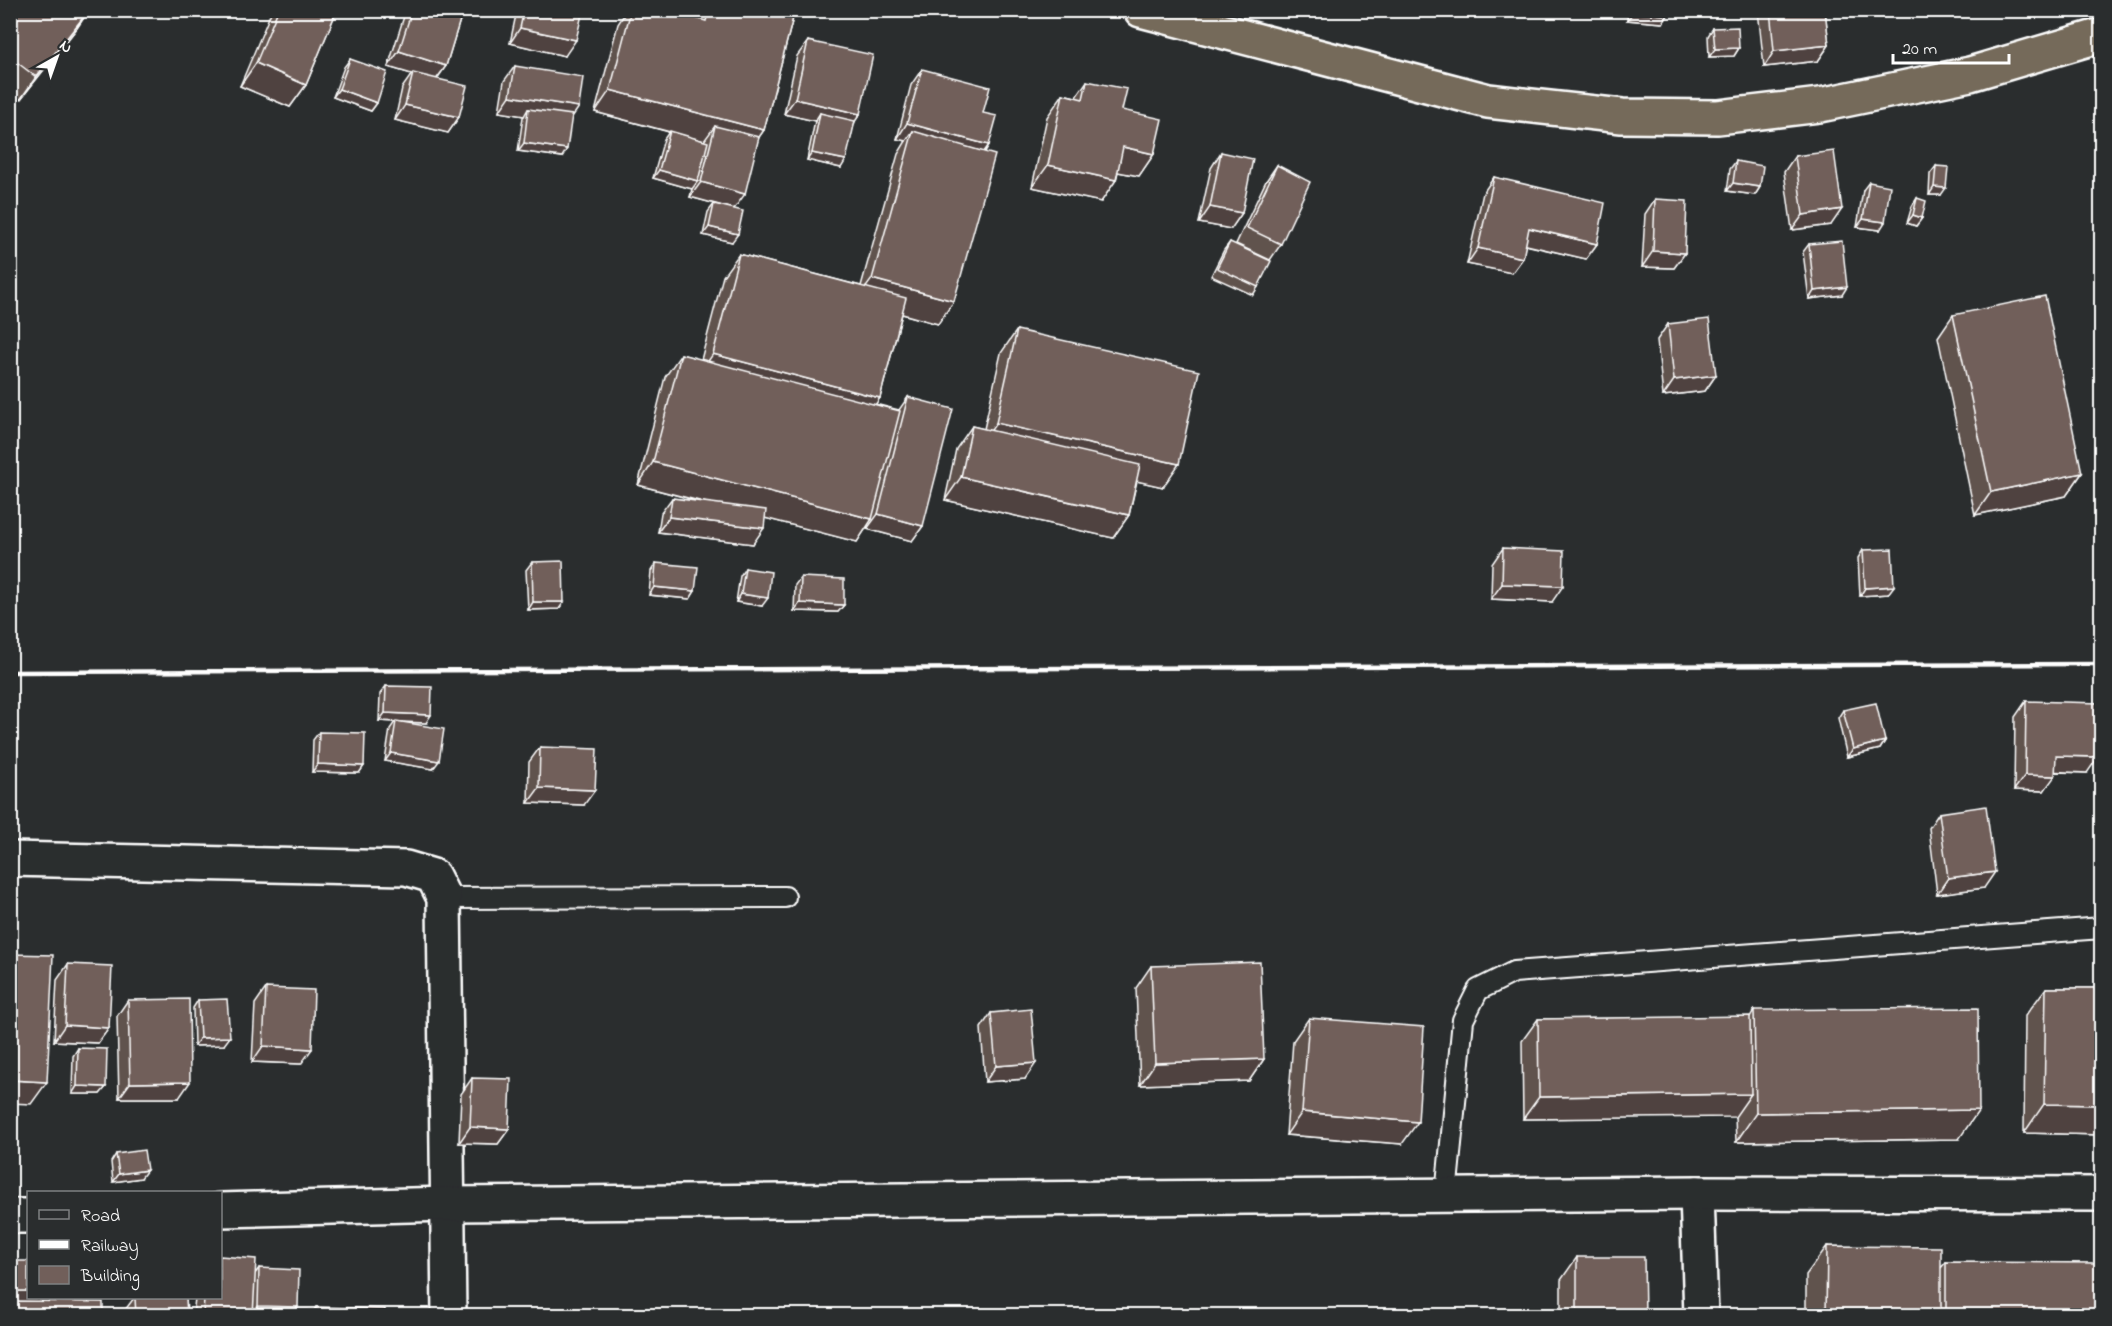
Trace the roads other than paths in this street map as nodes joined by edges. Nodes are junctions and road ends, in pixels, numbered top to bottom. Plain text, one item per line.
1 (1141, 10) edge
2 (2102, 35) edge
3 (10, 859) edge
4 (785, 897) dead end
5 (444, 898) junction
6 (2102, 928) edge
7 (1697, 1193) junction
8 (2102, 1194) edge
9 (1446, 1195) junction
10 (449, 1204) junction
11 (222, 1210) edge
12 (10, 1216) edge
13 (27, 1216) edge
14 (449, 1316) edge
15 (1701, 1316) edge

1 - 2 highway
3 - 5 street
4 - 5 lane
5 - 10 street
6 - 9 lane
7 - 8 street
7 - 9 street
7 - 15 street
9 - 10 street
10 - 11 street
10 - 14 street
12 - 13 street

